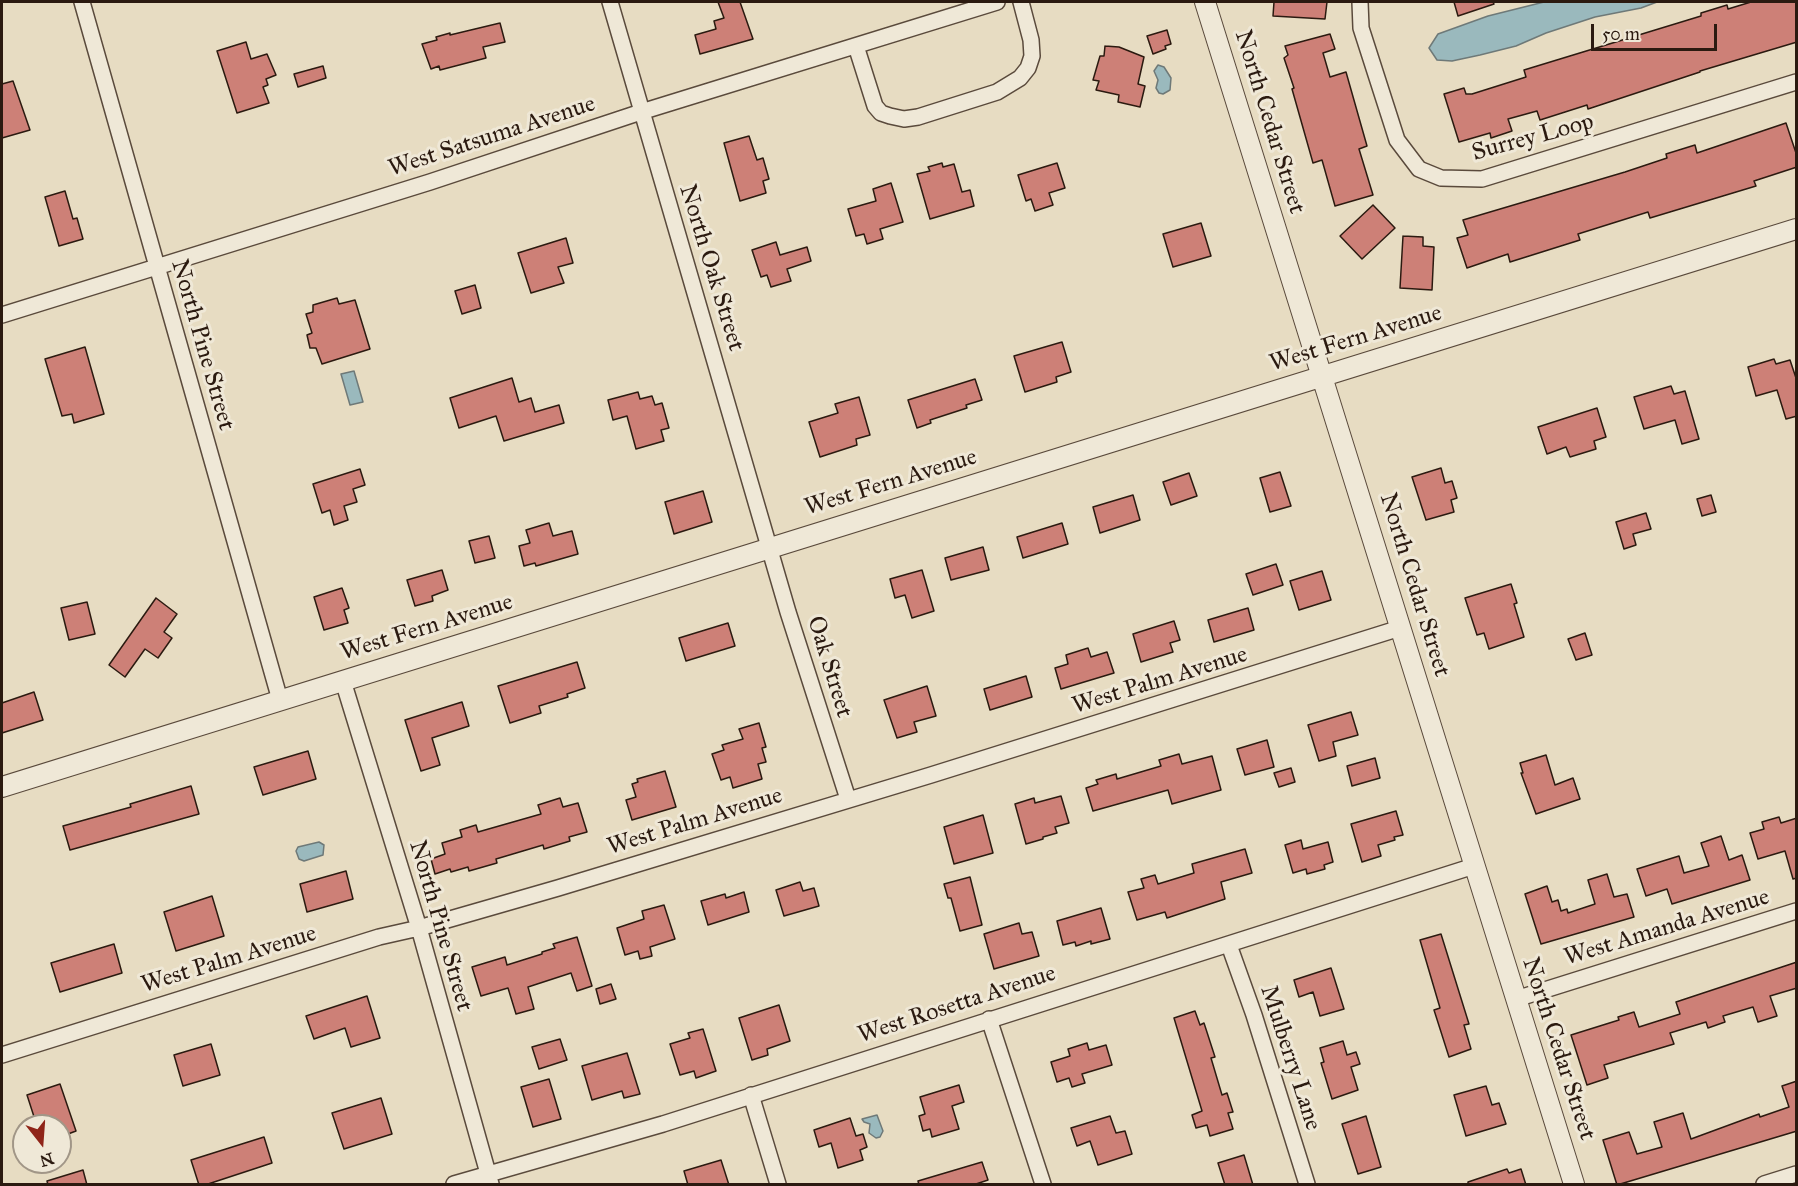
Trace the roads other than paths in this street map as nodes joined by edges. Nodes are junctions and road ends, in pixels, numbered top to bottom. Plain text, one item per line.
1 (82, 2) edge
2 (610, 2) edge
3 (997, 2) edge
4 (1022, 2) edge
5 (1205, 2) edge
6 (1360, 2) edge
7 (856, 46) junction
8 (1797, 82) edge
9 (641, 112) junction
10 (1797, 229) edge
11 (157, 268) junction
12 (2, 315) edge
13 (1321, 377) junction
14 (771, 548) junction
15 (1401, 628) junction
16 (342, 681) junction
17 (280, 700) junction
18 (2, 787) edge
19 (848, 799) junction
20 (1474, 866) junction
21 (1797, 911) edge
22 (419, 928) junction
23 (1229, 945) junction
24 (1516, 999) junction
25 (989, 1019) junction
26 (2, 1055) edge
27 (751, 1095) junction
28 (1797, 1174) edge
29 (490, 1180) edge
30 (454, 1185) edge
31 (778, 1185) edge
32 (1043, 1185) edge
33 (1307, 1185) edge
34 (1574, 1185) edge
35 (1764, 1185) edge

1 - 11 street, North Pine Street
2 - 9 street, North Oak Street
3 - 7 street, West Satsuma Avenue
4 - 7 street
5 - 13 street, North Cedar Street
6 - 8 street, Surrey Loop
7 - 9 street, West Satsuma Avenue
9 - 11 street, West Satsuma Avenue
9 - 14 street, North Oak Street
10 - 13 street, West Fern Avenue
11 - 12 street, West Satsuma Avenue
11 - 17 street, North Pine Street
13 - 14 street, West Fern Avenue
13 - 15 street, North Cedar Street
14 - 16 street, West Fern Avenue
14 - 19 street, Oak Street
15 - 19 street, West Palm Avenue
15 - 20 street, North Cedar Street
16 - 17 street, West Fern Avenue
16 - 22 street, North Pine Street
17 - 18 street, West Fern Avenue
19 - 22 street, West Palm Avenue
20 - 23 street, West Rosetta Avenue
20 - 24 street, North Cedar Street
21 - 24 street, West Amanda Avenue
22 - 26 street, West Palm Avenue
22 - 29 street, North Pine Street
23 - 25 street, West Rosetta Avenue
23 - 33 street, Mulberry Lane
24 - 34 street, North Cedar Street
25 - 27 street, West Rosetta Avenue
25 - 32 street
27 - 29 street, West Rosetta Avenue
27 - 31 street
28 - 35 street
29 - 30 street, West Rosetta Avenue

